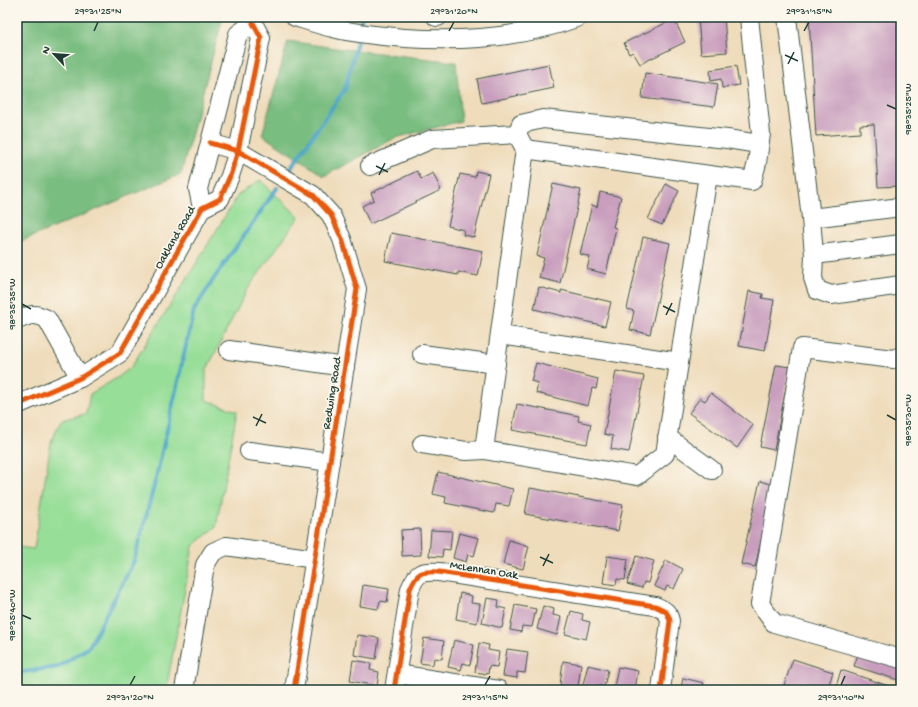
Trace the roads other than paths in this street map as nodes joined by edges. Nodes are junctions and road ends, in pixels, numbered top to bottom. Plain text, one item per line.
1 (295, 17) edge
2 (579, 17) edge
3 (749, 17) edge
4 (787, 17) edge
5 (254, 20) edge
6 (521, 142) junction
7 (210, 143) junction
8 (759, 144) junction
9 (238, 152) junction
10 (370, 166) dead end
11 (708, 175) junction
12 (901, 207) edge
13 (202, 208) junction
14 (811, 218) junction
15 (901, 244) edge
16 (814, 255) junction
17 (901, 285) edge
18 (17, 320) edge
19 (500, 335) junction
20 (229, 350) dead end
21 (422, 354) dead end
22 (901, 356) edge
23 (679, 362) junction
24 (496, 364) junction
25 (345, 367) junction
26 (80, 378) junction
27 (17, 405) edge
28 (667, 437) junction
29 (422, 444) dead end
30 (484, 450) junction
31 (250, 451) dead end
32 (330, 462) junction
33 (712, 470) dead end
34 (315, 559) junction
35 (901, 658) edge
36 (395, 682) edge
37 (184, 690) edge
38 (294, 690) edge
39 (499, 690) edge
40 (661, 690) edge

1 - 2 street
3 - 8 street
4 - 14 street
5 - 7 street, Oakland Road
5 - 9 street, Oakland Road
6 - 8 street
6 - 10 street
6 - 11 street
6 - 19 street
7 - 9 street, Redwing Road
7 - 13 street, Oakland Road
8 - 11 street
9 - 13 street, Oakland Road
9 - 25 street, Redwing Road
11 - 23 street
12 - 14 street
13 - 26 street, Oakland Road
14 - 16 street
15 - 16 street
16 - 17 street
18 - 26 street
19 - 23 street
19 - 24 street
20 - 25 street
21 - 24 street
22 - 35 street
23 - 28 street
24 - 30 street
25 - 32 street, Redwing Road
26 - 27 street, Oakland Road
28 - 30 street
28 - 33 street
29 - 30 street
31 - 32 street
32 - 34 street, Redwing Road
34 - 37 street
34 - 38 street, Redwing Road
36 - 39 street
36 - 40 street, McLennan Oak

